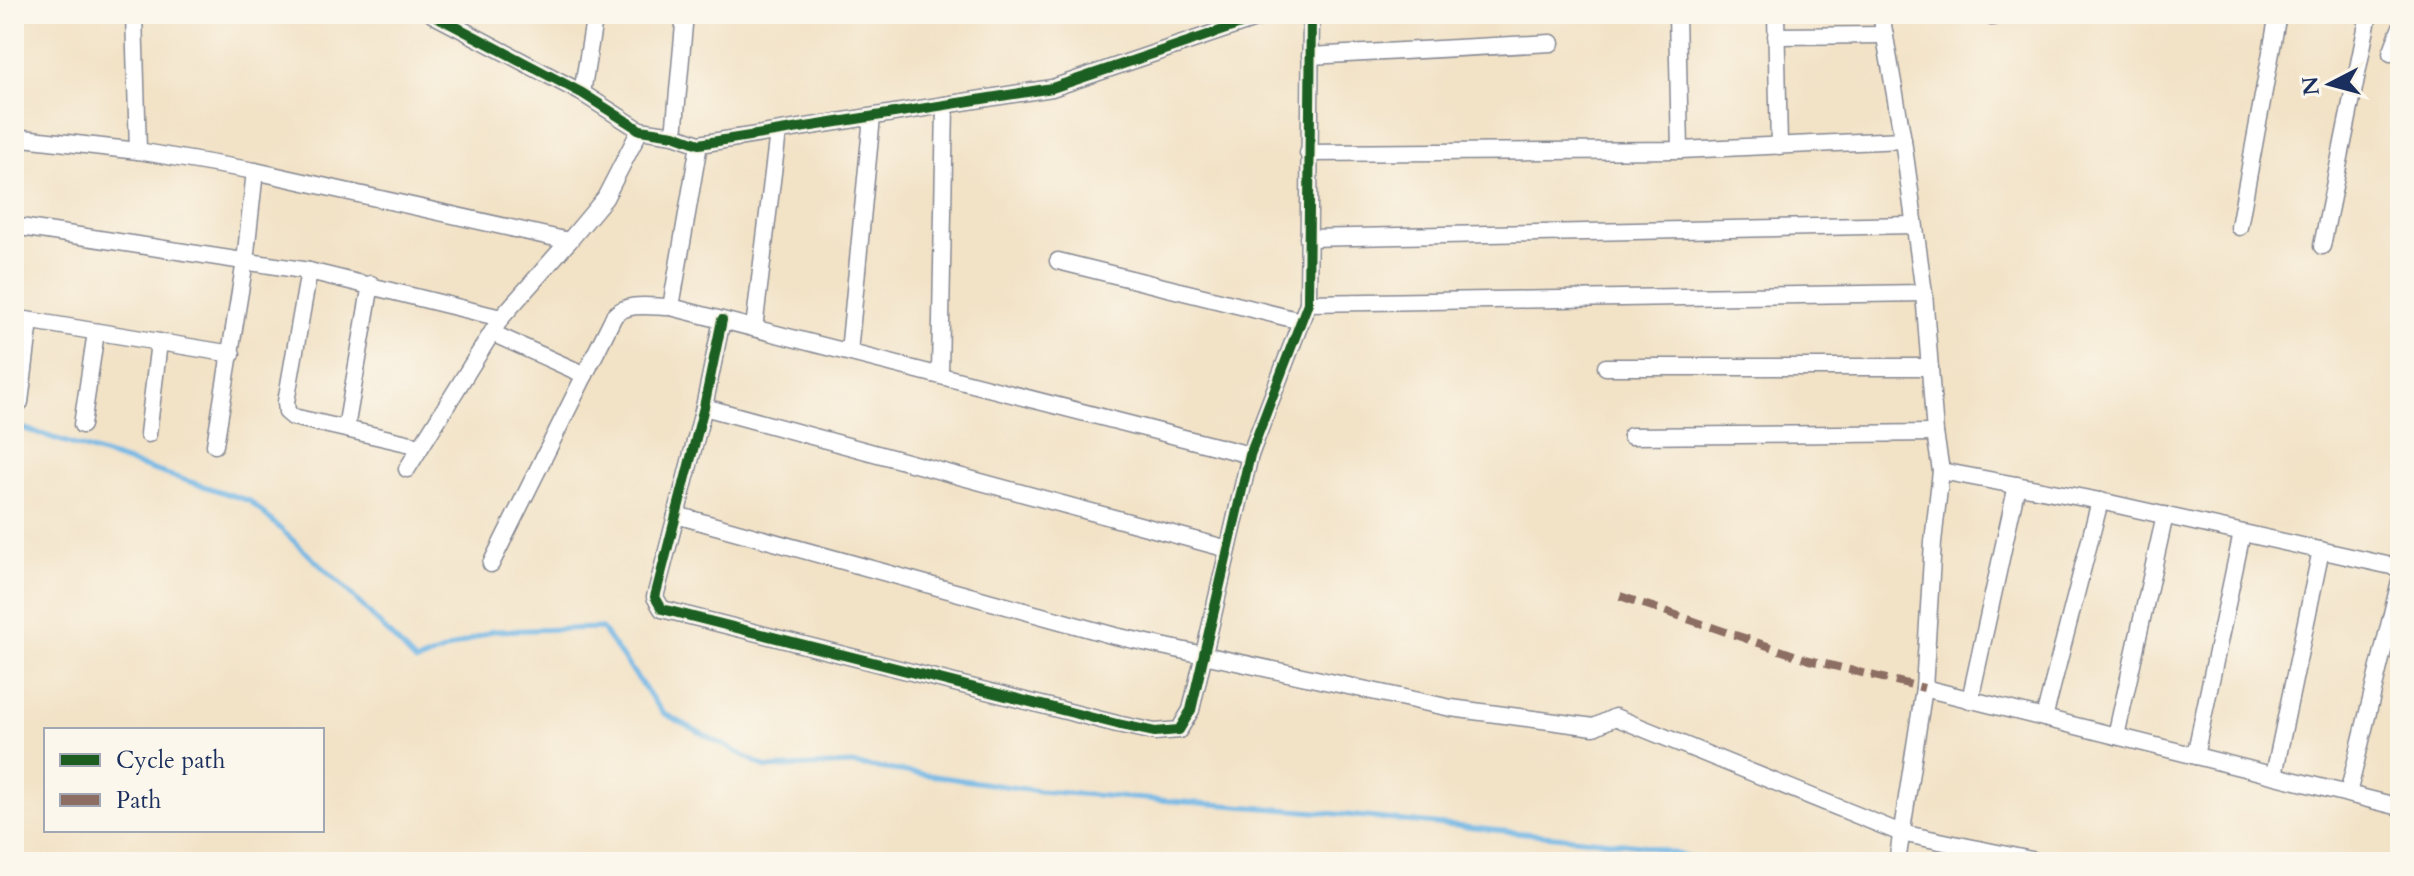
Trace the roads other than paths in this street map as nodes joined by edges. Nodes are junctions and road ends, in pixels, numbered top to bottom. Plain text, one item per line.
1 (134, 14) edge
2 (432, 14) edge
3 (595, 14) edge
4 (685, 14) edge
5 (1270, 14) edge
6 (1311, 14) edge
7 (1677, 14) edge
8 (1776, 14) edge
9 (1881, 14) edge
10 (2278, 14) edge
11 (2369, 14) edge
12 (2400, 29) edge
13 (1885, 35) junction
14 (1776, 36) junction
15 (1551, 43) dead end
16 (2391, 53) dead end
17 (1310, 56) junction
18 (582, 93) junction
19 (945, 105) junction
20 (872, 117) junction
21 (640, 130) junction
22 (778, 132) junction
23 (674, 135) junction
24 (14, 137) edge
25 (1903, 140) junction
26 (699, 144) junction
27 (1779, 146) junction
28 (1680, 150) junction
29 (138, 151) junction
30 (1308, 153) junction
31 (255, 171) junction
32 (1913, 225) junction
33 (14, 226) edge
34 (2239, 227) dead end
35 (1308, 238) junction
36 (569, 241) junction
37 (2322, 246) dead end
38 (245, 261) junction
39 (1058, 261) dead end
40 (309, 271) junction
41 (371, 284) junction
42 (1924, 293) junction
43 (1308, 303) junction
44 (671, 307) junction
45 (501, 318) junction
46 (22, 320) edge
47 (722, 320) junction
48 (1301, 321) junction
49 (754, 328) junction
50 (96, 332) junction
51 (492, 333) junction
52 (159, 342) junction
53 (849, 352) junction
54 (232, 354) junction
55 (1606, 367) dead end
56 (1930, 367) junction
57 (940, 374) junction
58 (585, 375) junction
59 (20, 402) dead end
60 (704, 407) junction
61 (82, 425) dead end
62 (346, 428) junction
63 (1935, 433) junction
64 (148, 434) dead end
65 (1631, 436) dead end
66 (215, 445) dead end
67 (420, 446) junction
68 (1250, 455) junction
69 (407, 469) dead end
70 (1941, 471) junction
71 (2017, 485) junction
72 (2100, 501) junction
73 (676, 515) junction
74 (2165, 515) junction
75 (2242, 533) junction
76 (1228, 549) junction
77 (2321, 550) junction
78 (491, 564) dead end
79 (2400, 568) edge
80 (2400, 581) edge
81 (1203, 656) junction
82 (1924, 688) junction
83 (1970, 700) junction
84 (2044, 718) junction
85 (2116, 736) junction
86 (2195, 756) junction
87 (2274, 775) junction
88 (2348, 794) junction
89 (2400, 807) edge
90 (1901, 833) junction
91 (1897, 862) edge
92 (2041, 862) edge

1 - 29 street
2 - 18 street
3 - 18 street
4 - 23 street
5 - 19 street
6 - 17 street
7 - 28 street
8 - 14 street
9 - 13 street
10 - 34 street
11 - 37 street
12 - 16 street
13 - 14 street
13 - 25 street
14 - 27 street
15 - 17 street
17 - 30 street
18 - 21 street
19 - 20 street
19 - 57 street
20 - 22 street
20 - 53 street
21 - 23 street
21 - 36 street
22 - 26 street
22 - 49 street
23 - 26 street
24 - 29 street
25 - 27 street
25 - 32 street
26 - 44 street
27 - 28 street
28 - 30 street
29 - 31 street
30 - 35 street
31 - 36 street
31 - 38 street
32 - 35 street
32 - 42 street
33 - 38 street
35 - 43 street
36 - 45 street
38 - 40 street
38 - 54 street
39 - 48 street
40 - 41 street
40 - 62 street
41 - 45 street
41 - 62 street
42 - 43 street
42 - 56 street
43 - 48 street
44 - 47 street
44 - 58 street
45 - 51 street
46 - 50 street
46 - 59 street
47 - 49 street
47 - 60 street
48 - 68 street
49 - 53 street
50 - 52 street
50 - 61 street
51 - 58 street
51 - 67 street
52 - 54 street
52 - 64 street
53 - 57 street
54 - 66 street
55 - 56 street
56 - 63 street
57 - 68 street
58 - 78 street
60 - 73 street
60 - 76 street
62 - 67 street
63 - 65 street
63 - 70 street
67 - 69 street
68 - 76 street
70 - 71 street
70 - 82 street
71 - 72 street
71 - 83 street
72 - 74 street
72 - 84 street
73 - 81 street
73 - 81 street
74 - 75 street
74 - 85 street
75 - 77 street
75 - 86 street
76 - 81 street
77 - 79 street
77 - 87 street
80 - 88 street
81 - 90 street
82 - 83 street
82 - 90 street
83 - 84 street
84 - 85 street
85 - 86 street
86 - 87 street
87 - 88 street
88 - 89 street
90 - 91 street
90 - 92 street

